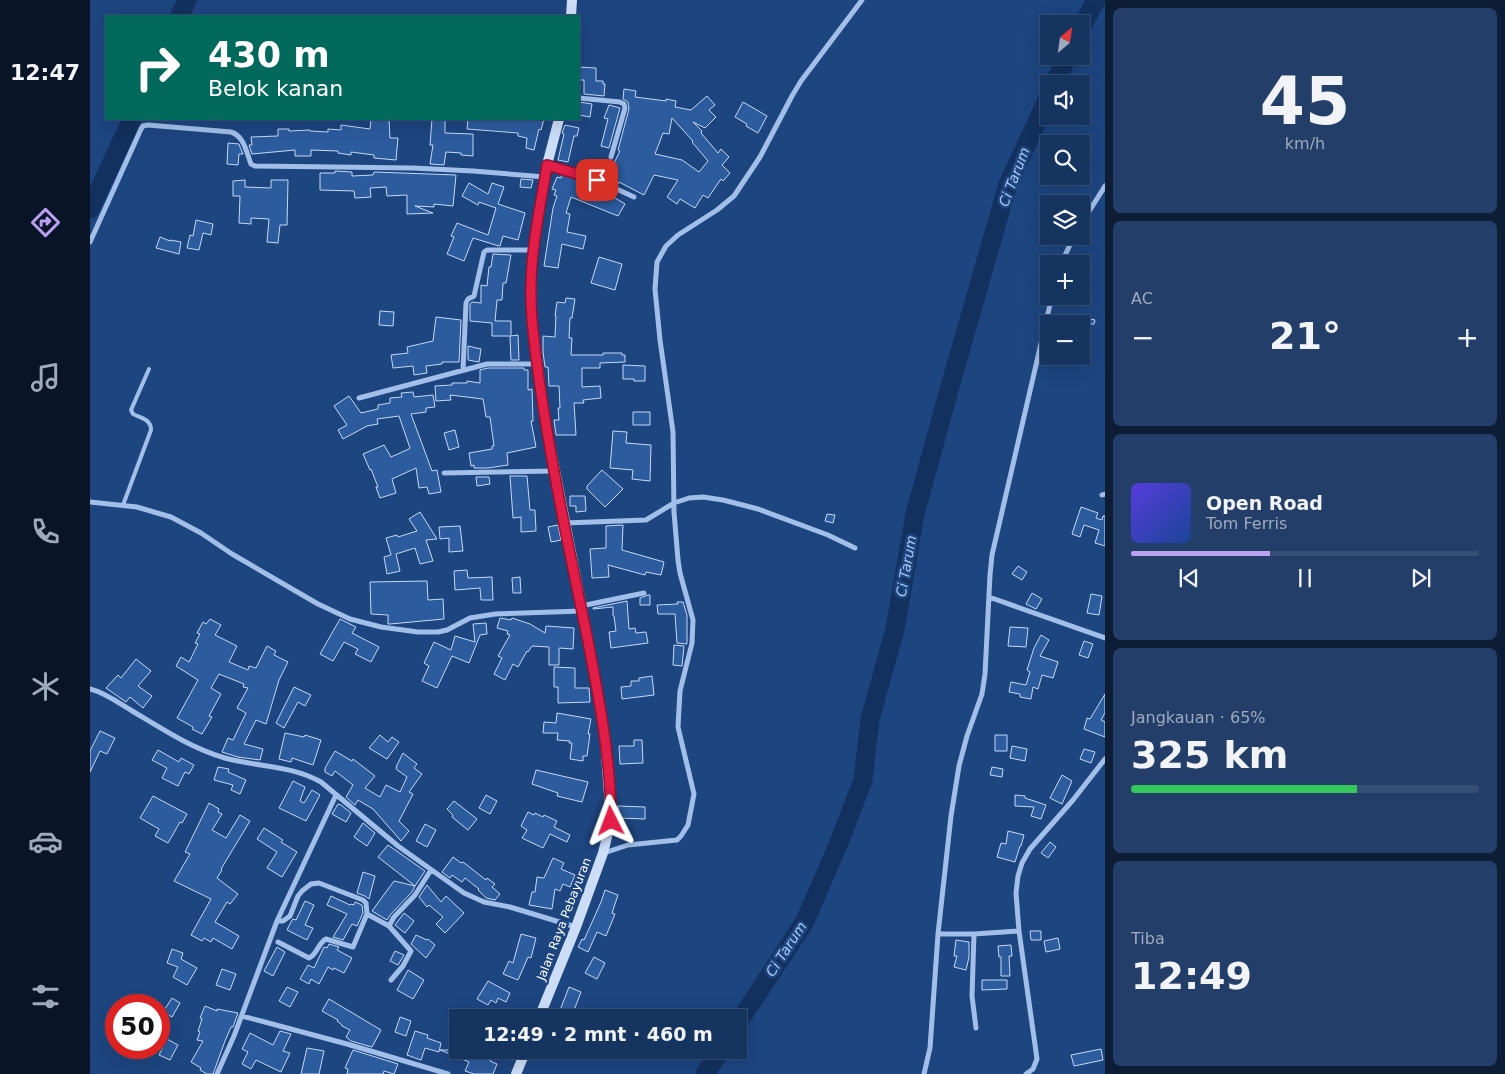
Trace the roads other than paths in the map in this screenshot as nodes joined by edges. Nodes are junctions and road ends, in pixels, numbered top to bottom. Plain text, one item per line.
1 (572, 0) edge
2 (862, 0) edge
3 (571, 15) edge
4 (580, 98) edge
5 (559, 120) edge
6 (611, 156) dead end
7 (547, 165) junction
8 (545, 177) junction
9 (1105, 186) edge
10 (634, 197) dead end
11 (1090, 210) edge
12 (90, 242) edge
13 (534, 250) junction
14 (1050, 305) edge
15 (537, 364) junction
16 (149, 369) dead end
17 (464, 370) junction
18 (359, 398) dead end
19 (555, 471) junction
20 (444, 473) dead end
21 (90, 502) edge
22 (674, 503) junction
23 (123, 505) junction
24 (565, 524) junction
25 (855, 548) dead end
26 (644, 593) dead end
27 (989, 597) junction
28 (581, 609) junction
29 (1105, 638) edge
30 (90, 689) edge
31 (1105, 759) edge
32 (336, 796) junction
33 (603, 853) junction
34 (431, 870) junction
35 (367, 914) junction
36 (277, 921) junction
37 (388, 926) junction
38 (576, 927) junction
39 (1019, 931) junction
40 (938, 934) junction
41 (974, 934) junction
42 (278, 942) dead end
43 (391, 980) dead end
44 (543, 1009) edge
45 (242, 1016) junction
46 (976, 1028) dead end
47 (522, 1059) edge
48 (217, 1074) edge
49 (448, 1074) edge
50 (516, 1074) edge
51 (924, 1074) edge
52 (1026, 1074) edge

1 - 3 main road
2 - 22 street
4 - 6 street
5 - 7 main road, Jalan Raya Pebayuran
7 - 8 main road, Jalan Raya Pebayuran
7 - 10 street
8 - 12 street
8 - 13 main road, Jalan Raya Pebayuran
9 - 11 street
13 - 15 main road, Jalan Raya Pebayuran
13 - 17 street
14 - 27 street
15 - 17 street
15 - 19 main road, Jalan Raya Pebayuran
16 - 23 lane
17 - 18 street
19 - 20 street
19 - 24 main road, Jalan Raya Pebayuran
21 - 23 street
22 - 24 street
22 - 25 street
22 - 33 street
23 - 28 street
24 - 28 main road, Jalan Raya Pebayuran
26 - 28 street
27 - 29 street
27 - 40 street
28 - 33 main road, Jalan Raya Pebayuran
30 - 32 street
31 - 39 street
32 - 34 street
32 - 36 street
33 - 38 main road, Jalan Raya Pebayuran
34 - 37 street
34 - 38 street
35 - 36 street
35 - 37 street
35 - 42 street
36 - 45 street
37 - 43 street
38 - 44 main road, Jalan Raya Pebayuran
39 - 41 street
39 - 52 street
40 - 41 street
40 - 51 street
41 - 46 street
45 - 48 street
45 - 49 street
47 - 50 main road

